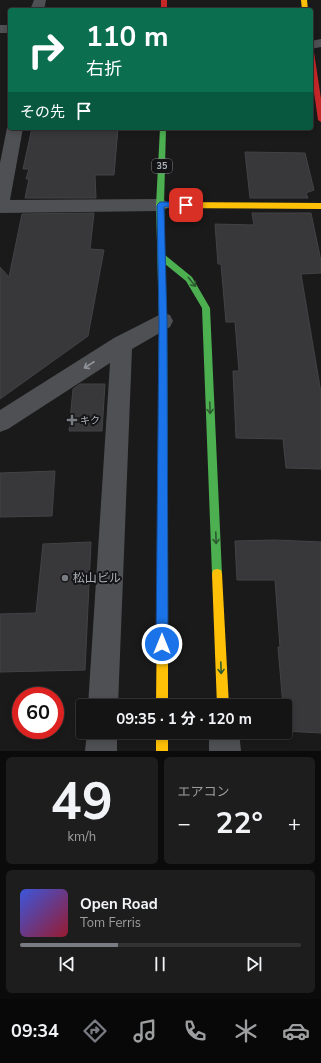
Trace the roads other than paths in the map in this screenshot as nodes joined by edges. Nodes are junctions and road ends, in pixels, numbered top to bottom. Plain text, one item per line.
1 (313, 66) edge
2 (321, 120) edge
3 (15, 130) edge
4 (163, 130) edge
5 (160, 205) junction
6 (0, 206) edge
7 (321, 206) edge
8 (162, 257) junction
9 (163, 322) junction
10 (122, 344) junction
11 (0, 422) edge
12 (103, 699) edge
13 (162, 699) edge
14 (223, 699) edge
15 (102, 739) edge
16 (162, 739) edge
17 (224, 739) edge
18 (101, 751) edge
19 (162, 751) edge
20 (224, 751) edge

1 - 2 street
3 - 6 street
4 - 5 street, 35
5 - 6 street
5 - 7 street
5 - 8 street, 35
8 - 9 street, 35
8 -> 14 street
9 - 10 street
9 - 13 street, 35
10 -> 11 street
10 - 12 street
15 - 18 street
16 - 19 street
17 - 20 street

